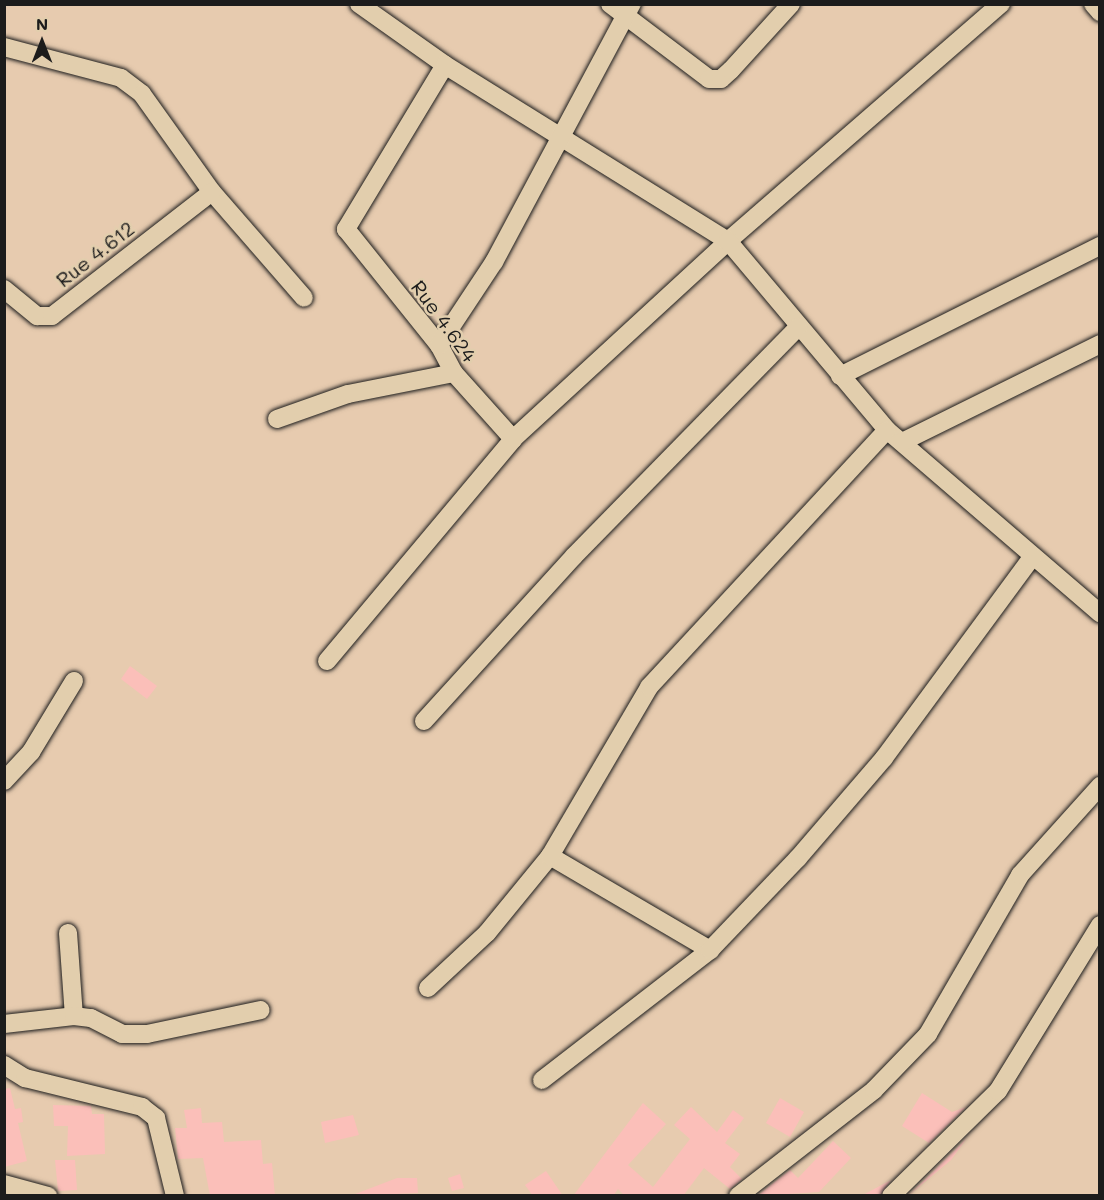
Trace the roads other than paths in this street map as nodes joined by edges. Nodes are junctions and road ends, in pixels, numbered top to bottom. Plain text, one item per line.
1 (359, 4) edge
2 (610, 4) edge
3 (791, 4) edge
4 (1001, 4) edge
5 (1093, 4) edge
6 (629, 10) edge
7 (1100, 12) edge
8 (4, 47) edge
9 (445, 65) junction
10 (565, 136) junction
11 (212, 192) junction
12 (728, 241) junction
13 (1100, 246) edge
14 (4, 289) edge
15 (304, 298) dead end
16 (798, 327) junction
17 (1100, 344) edge
18 (439, 345) junction
19 (454, 374) junction
20 (840, 376) junction
21 (278, 419) dead end
22 (887, 430) junction
23 (513, 440) junction
24 (902, 442) junction
25 (1032, 557) junction
26 (1100, 613) edge
27 (327, 661) dead end
28 (74, 681) dead end
29 (424, 721) dead end
30 (4, 782) edge
31 (1100, 786) edge
32 (550, 856) junction
33 (1100, 926) edge
34 (68, 933) dead end
35 (710, 950) junction
36 (428, 988) dead end
37 (261, 1010) dead end
38 (74, 1016) junction
39 (4, 1024) edge
40 (4, 1065) edge
41 (542, 1080) dead end
42 (4, 1184) edge
43 (48, 1196) edge
44 (175, 1196) edge
45 (738, 1196) edge
46 (891, 1196) edge

1 - 9 street
2 - 6 street
3 - 6 street
4 - 12 street
5 - 7 street
6 - 10 street
8 - 11 street
9 - 10 street
9 - 18 street, Rue 4.624
10 - 12 street
10 - 18 street
11 - 14 street, Rue 4.612
11 - 15 street
12 - 16 street
12 - 23 street
13 - 20 street
16 - 20 street
16 - 29 street
17 - 24 street
18 - 19 street, Rue 4.624
19 - 21 street
19 - 23 street, Rue 4.624
20 - 22 street
22 - 24 street
22 - 32 street
23 - 27 street
24 - 25 street
25 - 26 street
25 - 35 street
28 - 30 street
31 - 45 street
32 - 35 street
32 - 36 street
33 - 46 street
34 - 38 street
35 - 41 street
37 - 38 street
38 - 39 street
40 - 44 street
42 - 43 street

